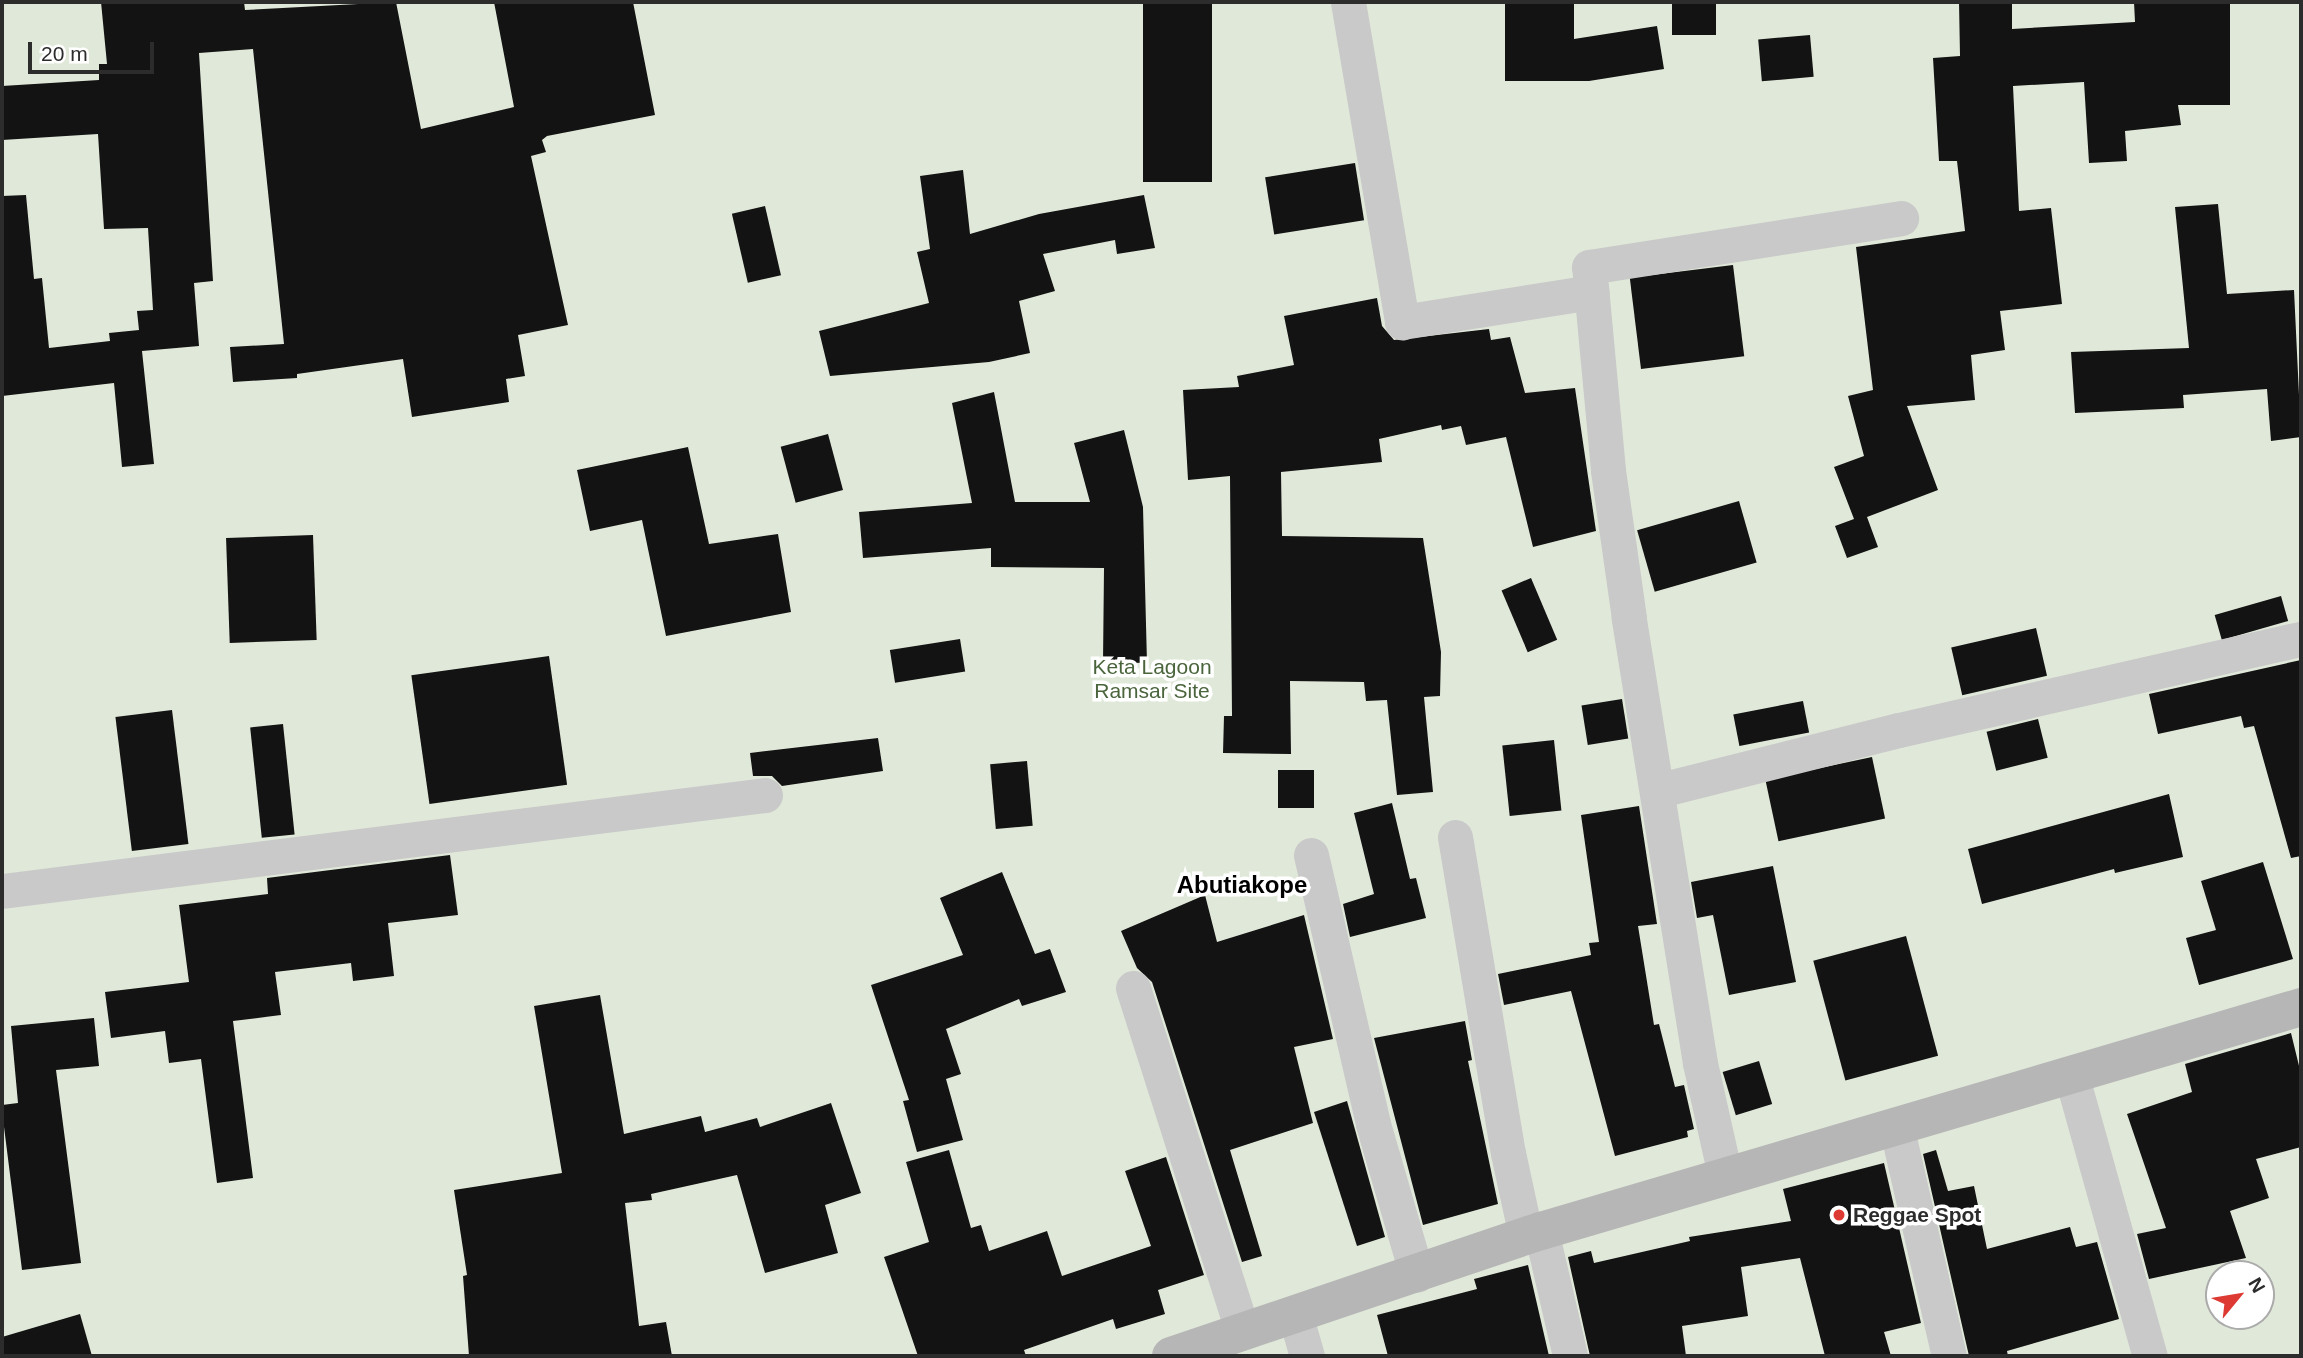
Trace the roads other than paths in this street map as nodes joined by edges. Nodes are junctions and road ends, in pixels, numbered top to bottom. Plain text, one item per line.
1 (1348, 2) edge
2 (1901, 218) dead end
3 (1592, 292) junction
4 (2301, 639) edge
5 (1660, 790) junction
6 (765, 795) dead end
7 (1455, 837) dead end
8 (1311, 855) dead end
9 (2, 891) edge
10 (1133, 988) dead end
11 (2301, 1007) edge
12 (2071, 1074) junction
13 (1896, 1125) junction
14 (1726, 1175) junction
15 (1534, 1233) junction
16 (1417, 1275) junction
17 (1295, 1314) junction
18 (1243, 1332) junction
19 (1171, 1356) edge
20 (1307, 1356) edge
21 (1570, 1356) edge
22 (1949, 1356) edge
23 (2150, 1356) edge

1 - 3 street
2 - 3 street
3 - 5 street
4 - 5 street
5 - 14 street
6 - 9 street
7 - 15 street
8 - 16 street
10 - 18 street
11 - 12 main road
12 - 13 main road
12 - 23 street
13 - 14 main road
13 - 22 street
14 - 15 main road
15 - 16 main road
15 - 21 street
16 - 17 main road
17 - 18 main road
17 - 20 street
18 - 19 main road

